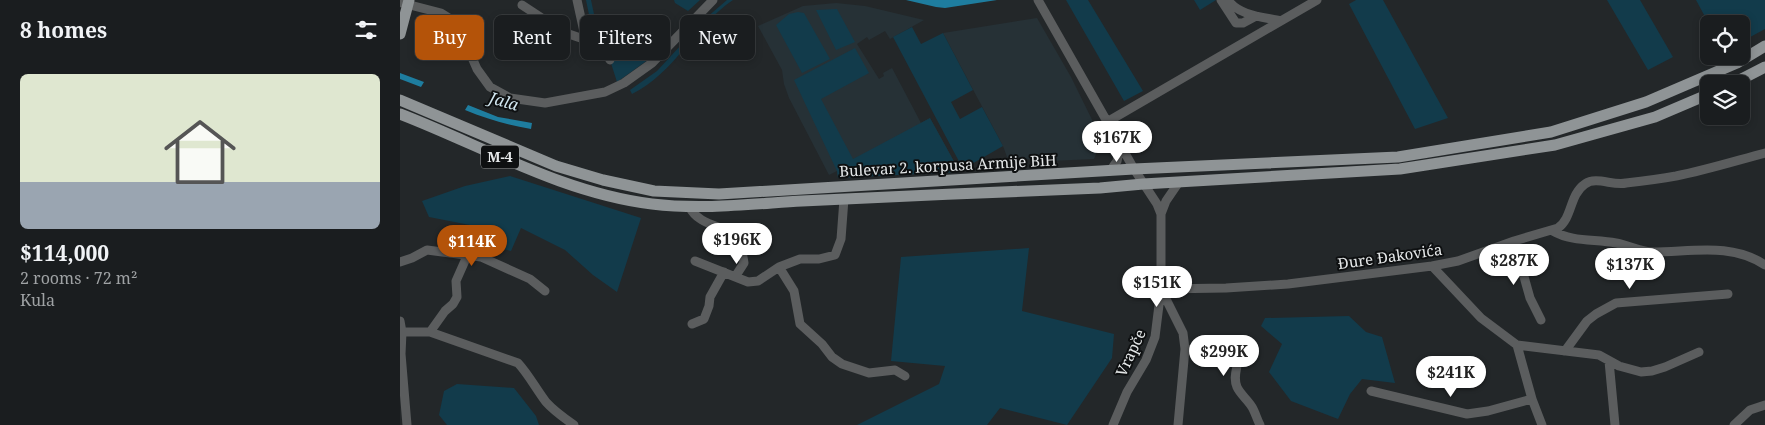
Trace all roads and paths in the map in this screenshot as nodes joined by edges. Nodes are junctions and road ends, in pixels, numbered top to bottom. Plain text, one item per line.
1 (577, 0) edge
2 (713, 0) edge
3 (1038, 0) edge
4 (1221, 0) edge
5 (1228, 0) edge
6 (1317, 0) edge
7 (405, 4) edge
8 (522, 5) dead end
9 (580, 15) edge
10 (1256, 16) junction
11 (1281, 21) junction
12 (400, 34) edge
13 (580, 39) edge
14 (1765, 46) edge
15 (1765, 67) edge
16 (1749, 75) edge
17 (1700, 98) edge
18 (400, 100) edge
19 (400, 114) edge
20 (1107, 122) junction
21 (1120, 146) junction
22 (1765, 153) edge
23 (1134, 169) junction
24 (1110, 171) junction
25 (1179, 182) junction
26 (1143, 184) junction
27 (844, 199) junction
28 (689, 206) junction
29 (1161, 214) junction
30 (1553, 230) junction
31 (1514, 241) junction
32 (468, 254) junction
33 (695, 261) dead end
34 (400, 262) edge
35 (1765, 265) edge
36 (1432, 266) junction
37 (780, 267) junction
38 (724, 272) junction
39 (735, 277) junction
40 (1161, 289) junction
41 (545, 291) dead end
42 (1728, 294) dead end
43 (1542, 320) dead end
44 (400, 321) edge
45 (692, 324) dead end
46 (402, 332) junction
47 (430, 332) junction
48 (1517, 345) junction
49 (1185, 349) junction
50 (1565, 351) junction
51 (1698, 352) dead end
52 (1609, 361) junction
53 (905, 376) dead end
54 (1371, 390) dead end
55 (1532, 399) junction
56 (1765, 404) edge
57 (407, 425) edge
58 (574, 425) edge
59 (1113, 425) edge
60 (1178, 425) edge
61 (1260, 425) edge
62 (1542, 425) edge
63 (1615, 425) edge
64 (1734, 425) edge

1 - 9 street
2 - 7 street
3 - 20 street
4 - 10 street
5 - 10 street
6 - 11 street
7 - 12 main road
8 - 13 street
10 - 11 street
11 - 20 street
14 - 23 main road, Bulevar 2. korpusa Armije BiH / M-4
15 - 16 main road
17 - 25 main road, Bulevar 2. korpusa Armije BiH / M-4
18 - 24 main road, Bulevar 2. korpusa Armije BiH / M-4
19 - 28 main road, Bulevar 2. korpusa Armije BiH / M-4
20 - 21 street
21 - 23 street
21 - 24 street
22 - 30 street
23 - 24 main road, Bulevar 2. korpusa Armije BiH / M-4
23 - 26 street
25 - 26 main road, Bulevar 2. korpusa Armije BiH / M-4
25 - 29 street
26 - 27 main road, Bulevar 2. korpusa Armije BiH / M-4
26 - 29 street
27 - 28 main road, Bulevar 2. korpusa Armije BiH / M-4
27 - 37 street, Bulevar 2. korpusa Armije BiH
28 - 39 street
29 - 40 street, Vrapče
30 - 31 street, Đure Đakovića
30 - 35 street
31 - 36 street, Đure Đakovića
31 - 43 street
32 - 34 street
32 - 41 street
32 - 47 street
33 - 38 street, Bulevar 2. korpusa Armije BiH
36 - 40 street, Đure Đakovića
36 - 48 street
37 - 39 street, Bulevar 2. korpusa Armije BiH
37 - 53 street
38 - 39 street, Bulevar 2. korpusa Armije BiH
38 - 45 street
40 - 49 street
40 - 59 street, Vrapče
42 - 50 street
44 - 46 street
46 - 47 street
46 - 57 street
47 - 58 street
48 - 50 street
48 - 55 street
49 - 60 street
49 - 61 street
50 - 52 street
51 - 52 street
52 - 63 street
54 - 55 street
55 - 62 street
56 - 64 street

